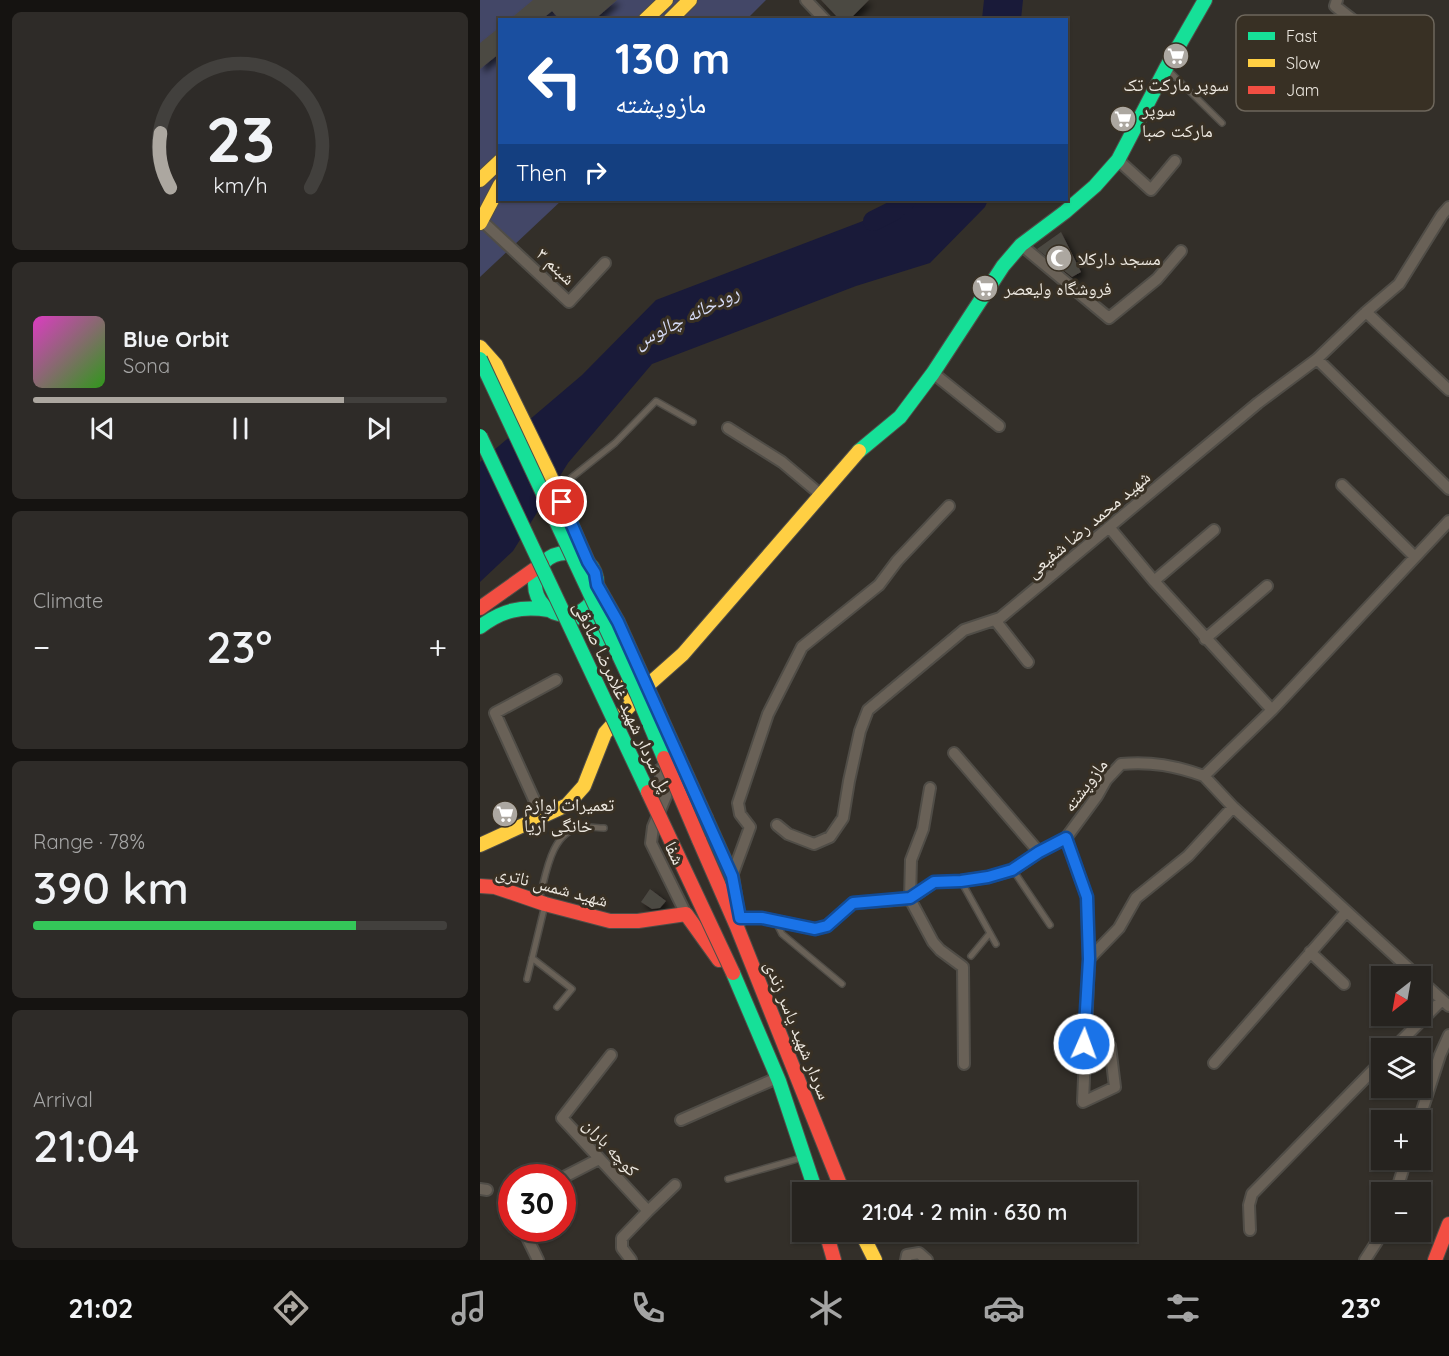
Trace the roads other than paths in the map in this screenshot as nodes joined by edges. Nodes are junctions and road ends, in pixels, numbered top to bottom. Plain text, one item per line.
1 (666, 0) edge
2 (690, 0) edge
3 (806, 0) edge
4 (1205, 0) edge
5 (1337, 0) edge
6 (1347, 15) edge
7 (647, 18) edge
8 (672, 18) edge
9 (823, 18) edge
10 (1166, 68) junction
11 (1222, 123) dead end
12 (1118, 160) junction
13 (1175, 161) dead end
14 (498, 163) edge
15 (480, 180) edge
16 (498, 187) edge
17 (498, 189) edge
18 (480, 203) edge
19 (1449, 207) edge
20 (480, 221) edge
21 (1022, 245) junction
22 (1181, 251) dead end
23 (604, 263) dead end
24 (1366, 312) junction
25 (480, 348) edge
26 (480, 359) edge
27 (1317, 359) junction
28 (933, 373) junction
29 (1449, 390) edge
30 (693, 422) dead end
31 (999, 426) dead end
32 (728, 428) dead end
33 (480, 436) edge
34 (1342, 485) dead end
35 (1449, 489) edge
36 (820, 494) junction
37 (562, 502) junction
38 (949, 506) dead end
39 (1449, 521) edge
40 (1109, 527) junction
41 (1214, 530) dead end
42 (1414, 556) junction
43 (588, 562) junction
44 (542, 564) junction
45 (1154, 581) junction
46 (597, 585) junction
47 (1267, 586) dead end
48 (480, 608) edge
49 (549, 610) junction
50 (574, 614) junction
51 (995, 620) junction
52 (618, 622) junction
53 (480, 627) edge
54 (599, 628) junction
55 (1205, 639) junction
56 (1028, 662) dead end
57 (556, 680) dead end
58 (647, 686) junction
59 (633, 702) junction
60 (1272, 710) junction
61 (954, 753) dead end
62 (1204, 776) junction
63 (930, 788) dead end
64 (1233, 807) junction
65 (542, 817) junction
66 (777, 825) dead end
67 (604, 828) dead end
68 (1066, 838) junction
69 (480, 843) edge
70 (1039, 852) junction
71 (1012, 870) junction
72 (732, 876) junction
73 (961, 881) junction
74 (480, 886) edge
75 (910, 898) junction
76 (542, 902) junction
77 (1346, 912) junction
78 (686, 914) junction
79 (775, 920) junction
80 (738, 923) junction
81 (1050, 925) dead end
82 (990, 933) junction
83 (996, 944) dead end
84 (1310, 952) junction
85 (748, 956) junction
86 (971, 956) dead end
87 (532, 958) junction
88 (1089, 959) junction
89 (1406, 966) edge
90 (733, 973) joint
91 (527, 979) dead end
92 (842, 984) dead end
93 (1344, 984) dead end
94 (1431, 990) edge
95 (1445, 1003) edge
96 (558, 1007) dead end
97 (1449, 1035) edge
98 (762, 1036) junction
99 (1405, 1038) edge
100 (1110, 1046) dead end
101 (611, 1055) dead end
102 (1214, 1063) dead end
103 (964, 1064) dead end
104 (1371, 1072) edge
105 (777, 1078) junction
106 (1422, 1110) edge
107 (681, 1120) dead end
108 (827, 1150) junction
109 (806, 1157) junction
110 (599, 1159) junction
111 (576, 1171) edge
112 (728, 1179) dead end
113 (813, 1182) edge
114 (839, 1182) edge
115 (675, 1185) dead end
116 (648, 1211) junction
117 (1449, 1224) edge
118 (1250, 1230) dead end
119 (529, 1242) edge
120 (829, 1242) edge
121 (858, 1242) edge
122 (866, 1242) edge
123 (1377, 1242) edge
124 (538, 1260) edge
125 (631, 1260) edge
126 (834, 1260) edge
127 (863, 1260) edge
128 (875, 1260) edge
129 (906, 1260) edge
130 (927, 1260) edge
131 (1365, 1260) edge
132 (1435, 1260) edge

1 - 7 main road
2 - 8 main road
3 - 9 street
4 - 10 main road
5 - 6 street
10 - 11 lane
10 - 12 main road
12 - 13 street
12 - 21 main road
14 - 15 main road
16 - 18 main road
17 - 20 main road
19 - 24 street, شهید محمد رضا شفیعی
20 - 23 street, شبنم ۳
21 - 22 street
21 - 28 main road
24 - 27 street, شهید محمد رضا شفیعی
24 - 29 street
25 - 37 main road
26 - 80 main road, bridge
27 - 35 street
27 - 40 street, شهید محمد رضا شفیعی
28 - 31 street
28 - 36 main road
30 - 37 lane
32 - 36 street
33 - 90 main road, پل سردار شهید غلامرضا صادقی, bridge
34 - 42 street
36 - 58 main road
37 - 43 main road
38 - 72 street
39 - 42 street
40 - 45 street
40 - 51 street, شهید محمد رضا شفیعی
41 - 45 street
42 - 60 street
43 - 44 main road
43 - 46 main road
44 - 48 main road
44 - 49 main road
45 - 55 street
46 - 50 main road
46 - 52 main road
47 - 55 street
49 - 50 main road
49 - 53 main road
50 - 54 main road
51 - 56 street
51 - 66 street, شهید محمد رضا شفیعی
52 - 54 main road
52 - 58 main road
54 - 59 main road
55 - 60 street
57 - 65 street
58 - 72 main road
59 - 65 main road
59 - 78 street, شفا
60 - 62 street
61 - 70 street
62 - 64 street
62 - 68 street, مازوپشته
63 - 75 street
64 - 77 street
64 - 88 street
65 - 69 main road
67 - 76 lane
68 - 70 street, مازوپشته
68 - 88 street
70 - 71 street, مازوپشته
71 - 73 street, مازوپشته
71 - 81 lane
72 - 80 main road
73 - 75 street, مازوپشته
73 - 82 lane
74 - 76 main road, شهید شمس ناتری
75 - 79 street, مازوپشته
75 - 103 street
76 - 78 main road, شهید شمس ناتری
76 - 87 lane
77 - 84 street
77 - 89 street
78 - 98 main road
79 - 80 street, مازوپشته
79 - 92 lane
80 - 85 main road
82 - 83 lane
82 - 86 lane
84 - 93 street
84 - 102 street
85 - 98 main road, سردار شهید یاسر زندی
85 - 108 main road, سردار شهید یاسر زندی
87 - 91 lane
87 - 96 lane
88 - 100 street
90 - 98 main road, سردار شهید یاسر زندی
94 - 95 street
95 - 99 street
97 - 106 street
98 - 105 main road, سردار شهید یاسر زندی
101 - 110 street, کوچه باران
104 - 118 street
105 - 107 street
105 - 109 main road, سردار شهید یاسر زندی
108 - 109 main road
108 - 114 main road, سردار شهید یاسر زندی
109 - 112 lane
109 - 113 main road, سردار شهید یاسر زندی
110 - 111 street
110 - 116 street, کوچه باران
115 - 116 street
116 - 125 street
117 - 132 main road
119 - 124 street
120 - 126 main road
121 - 127 main road
122 - 128 main road
123 - 131 street
129 - 130 street

